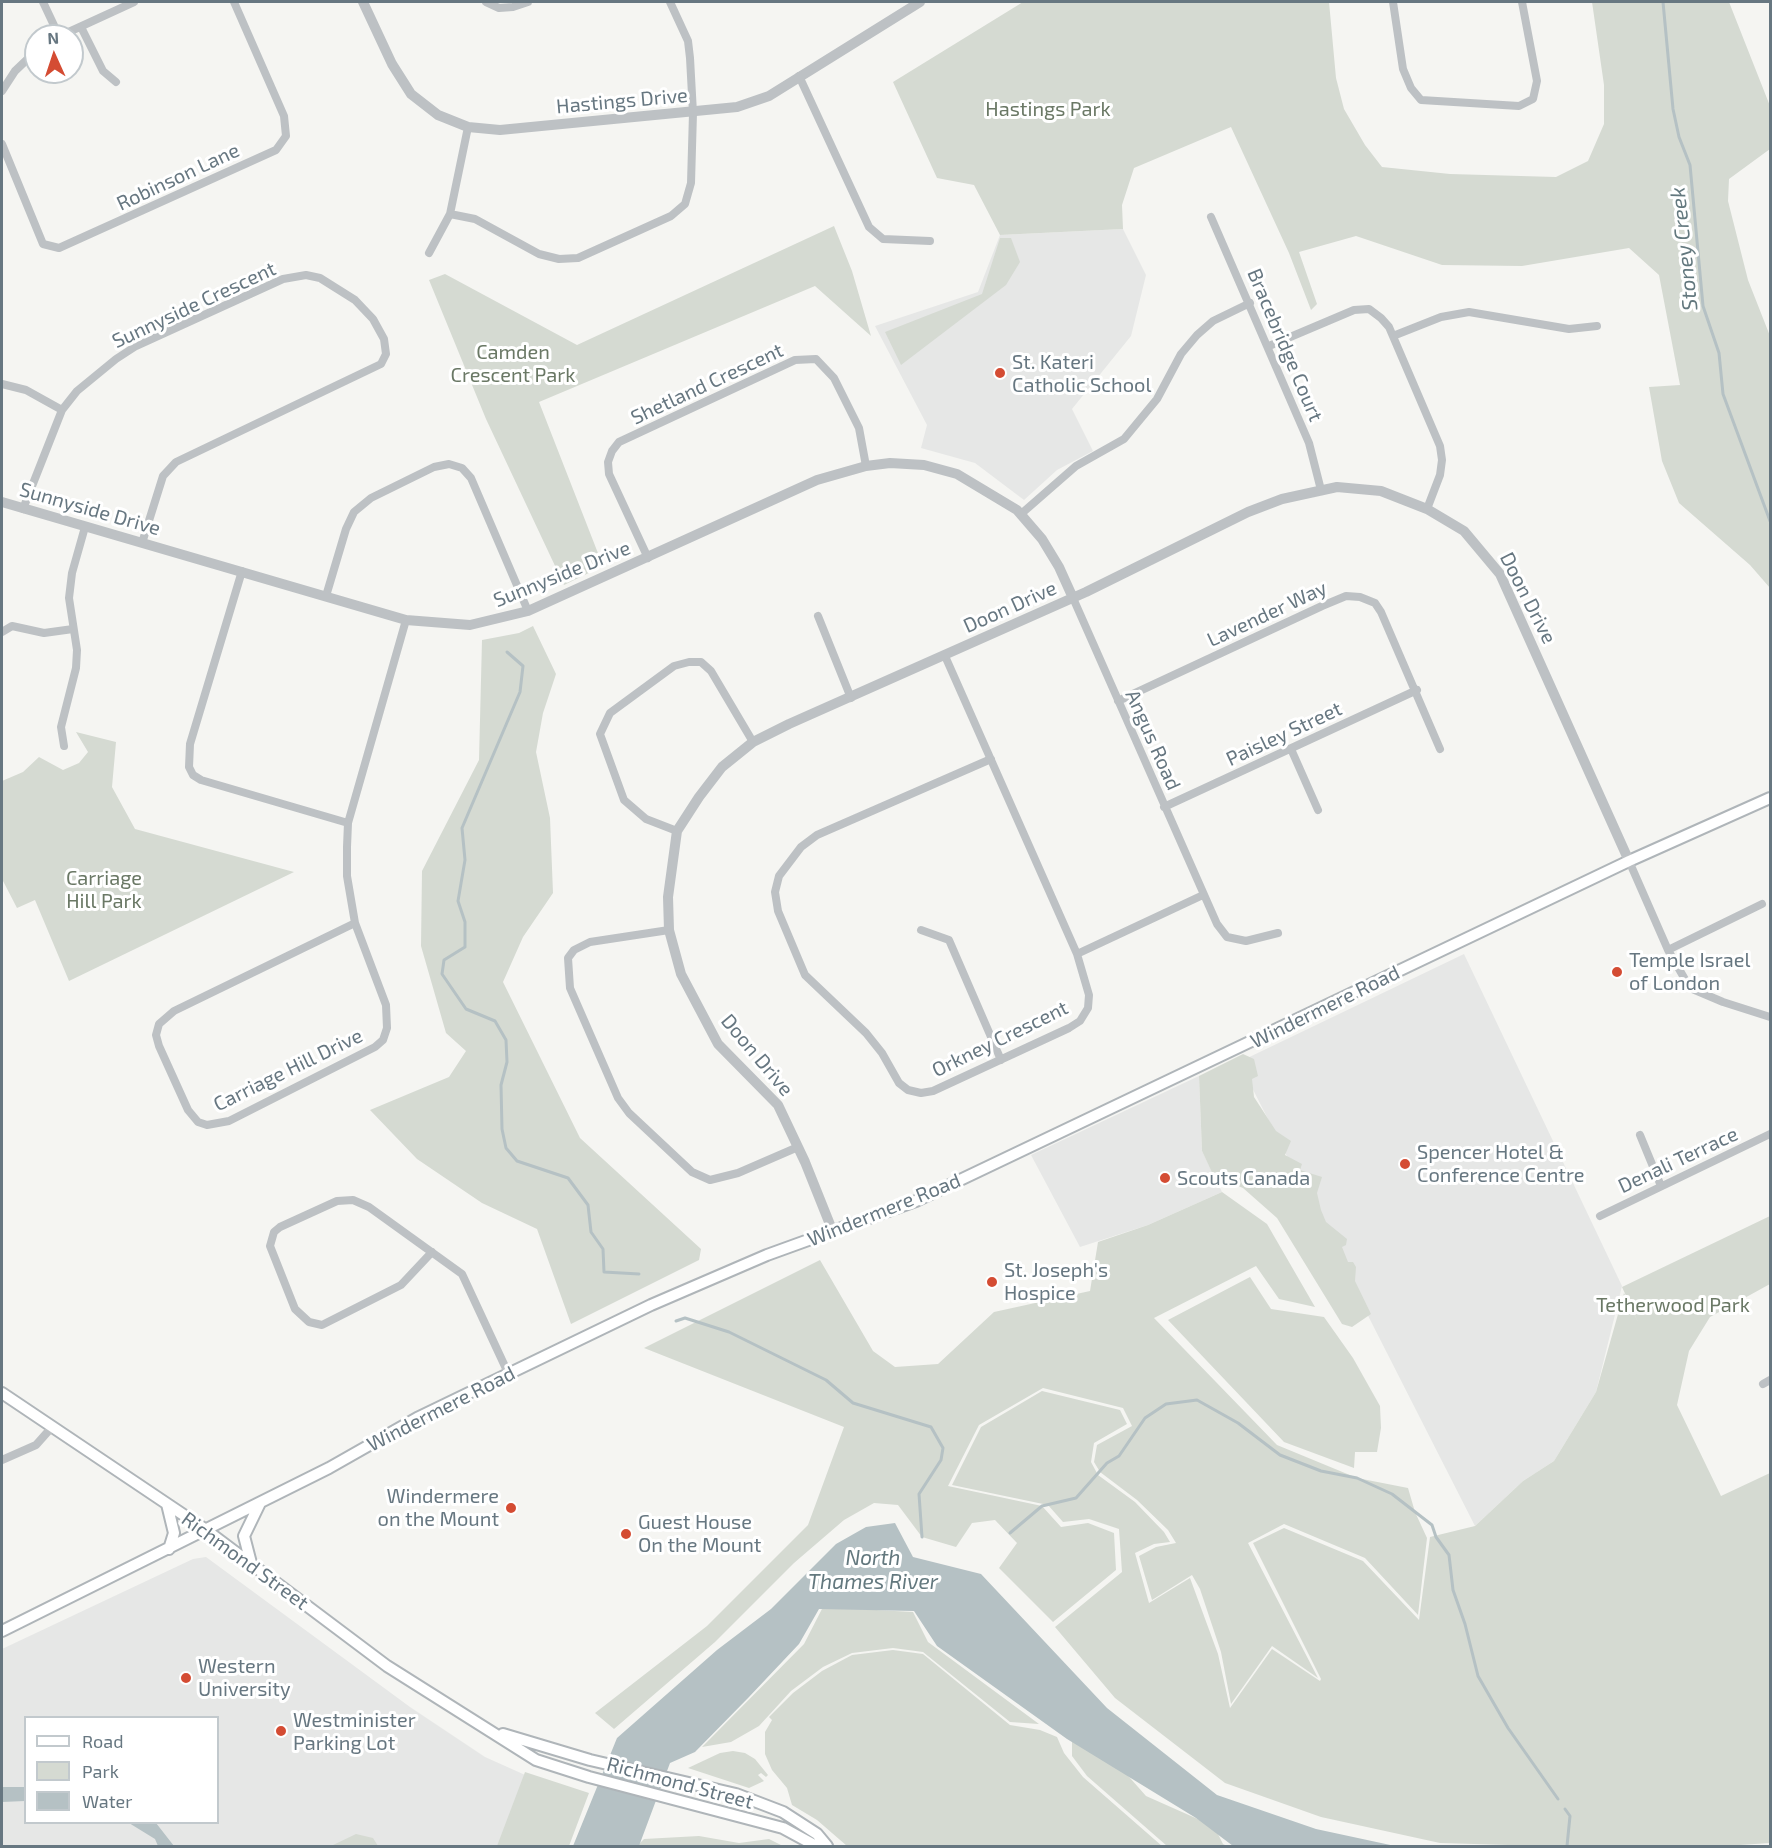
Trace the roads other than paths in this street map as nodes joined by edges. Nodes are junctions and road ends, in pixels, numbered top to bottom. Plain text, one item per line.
1 (44, 2) edge
2 (134, 2) edge
3 (234, 2) edge
4 (363, 2) edge
5 (486, 2) edge
6 (528, 2) edge
7 (670, 2) edge
8 (920, 2) edge
9 (1393, 2) edge
10 (1522, 2) edge
11 (54, 24) edge
12 (84, 26) edge
13 (84, 33) edge
14 (24, 62) edge
15 (799, 76) junction
16 (116, 82) dead end
17 (2, 91) edge
18 (693, 113) junction
19 (468, 127) junction
20 (2, 144) edge
21 (450, 214) junction
22 (1211, 217) dead end
23 (930, 241) dead end
24 (429, 253) dead end
25 (1250, 303) junction
26 (1597, 326) dead end
27 (1393, 336) junction
28 (1269, 346) junction
29 (2, 384) edge
30 (62, 410) junction
31 (866, 466) junction
32 (1321, 490) junction
33 (2, 502) edge
34 (23, 509) junction
35 (1427, 509) junction
36 (1021, 514) junction
37 (85, 527) junction
38 (142, 543) junction
39 (648, 558) junction
40 (242, 572) junction
41 (326, 596) junction
42 (1073, 598) junction
43 (528, 612) junction
44 (818, 616) dead end
45 (406, 620) junction
46 (74, 629) junction
47 (2, 632) edge
48 (945, 656) junction
49 (1417, 690) junction
50 (851, 698) junction
51 (1118, 701) junction
52 (753, 742) junction
53 (64, 746) dead end
54 (1291, 748) junction
55 (1440, 749) dead end
56 (991, 759) junction
57 (1770, 798) edge
58 (1164, 807) junction
59 (1318, 810) dead end
60 (348, 823) junction
61 (677, 831) junction
62 (1629, 861) junction
63 (1203, 895) junction
64 (1762, 904) dead end
65 (355, 923) junction
66 (669, 930) junction
67 (921, 930) dead end
68 (1278, 933) dead end
69 (1668, 950) junction
70 (1077, 954) junction
71 (1770, 1017) edge
72 (1001, 1060) junction
73 (1770, 1134) edge
74 (1640, 1135) dead end
75 (798, 1147) junction
76 (1661, 1186) junction
77 (1600, 1216) dead end
78 (833, 1232) junction
79 (432, 1252) junction
80 (509, 1375) junction
81 (2, 1393) edge
82 (52, 1427) junction
83 (2, 1460) edge
84 (167, 1503) junction
85 (260, 1503) junction
86 (206, 1530) junction
87 (169, 1549) junction
88 (251, 1563) junction
89 (2, 1631) edge
90 (488, 1730) junction
91 (816, 1846) edge
92 (827, 1846) edge

1 - 11 street
2 - 12 street
3 - 20 street, Robinson Lane
4 - 19 street, Hastings Drive
5 - 6 street
7 - 18 street
8 - 15 street, Hastings Drive
9 - 10 street
13 - 16 street
14 - 17 street
15 - 18 street, Hastings Drive
15 - 23 street
18 - 19 street, Hastings Drive
18 - 21 street
19 - 21 street
21 - 24 street
22 - 25 street, Bracebridge Court
25 - 28 street, Bracebridge Court
25 - 36 street
26 - 27 street
27 - 28 street
27 - 35 street
28 - 32 street, Bracebridge Court
29 - 30 street
30 - 34 street, Sunnyside Crescent
30 - 38 street, Sunnyside Crescent
31 - 36 street, Sunnyside Drive
31 - 39 street, Sunnyside Drive
31 - 39 street, Shetland Crescent
32 - 35 street, Doon Drive
32 - 42 street, Doon Drive
33 - 34 street, Sunnyside Drive
34 - 37 street, Sunnyside Drive
35 - 62 street, Doon Drive
36 - 42 street, Sunnyside Drive
37 - 38 street, Sunnyside Drive
37 - 46 street
38 - 40 street, Sunnyside Drive
39 - 43 street, Sunnyside Drive
40 - 41 street, Sunnyside Drive
40 - 60 street
41 - 43 street
41 - 45 street, Sunnyside Drive
42 - 48 street, Doon Drive
42 - 51 street, Angus Road
43 - 45 street, Sunnyside Drive
44 - 50 street
45 - 60 street, Carriage Hill Drive
46 - 47 street
46 - 53 street
48 - 50 street, Doon Drive
48 - 56 street, Orkney Crescent
49 - 51 street, Lavender Way
49 - 54 street, Paisley Street
49 - 55 street
50 - 52 street, Doon Drive
51 - 58 street, Angus Road
52 - 61 street, Doon Drive
52 - 61 street
54 - 58 street, Paisley Street
54 - 59 street
56 - 70 street, Orkney Crescent
56 - 72 street, Orkney Crescent
57 - 62 main road, Windermere Road
58 - 63 street, Angus Road
60 - 65 street, Carriage Hill Drive
61 - 66 street, Doon Drive
62 - 69 street
62 - 78 main road, Windermere Road
63 - 68 street, Angus Road
63 - 70 street
64 - 69 street
65 - 65 street, Carriage Hill Drive
66 - 75 street, Doon Drive
66 - 75 street
67 - 72 street
69 - 71 street
70 - 72 street, Orkney Crescent
73 - 76 street, Denali Terrace
74 - 76 street
75 - 78 street, Doon Drive
76 - 77 street, Denali Terrace
78 - 80 main road, Windermere Road
79 - 79 street
79 - 80 street
80 - 85 main road, Windermere Road
81 - 82 main road, Richmond Street
82 - 83 street
82 - 84 main road, Richmond Street
84 - 86 main road, Richmond Street
84 - 87 main road
85 - 86 main road, Windermere Road
85 - 88 main road
86 - 87 main road, Windermere Road
86 - 88 main road, Richmond Street
87 - 89 main road, Windermere Road
88 - 90 main road, Richmond Street
90 - 91 main road, Richmond Street
90 - 92 main road, Richmond Street

